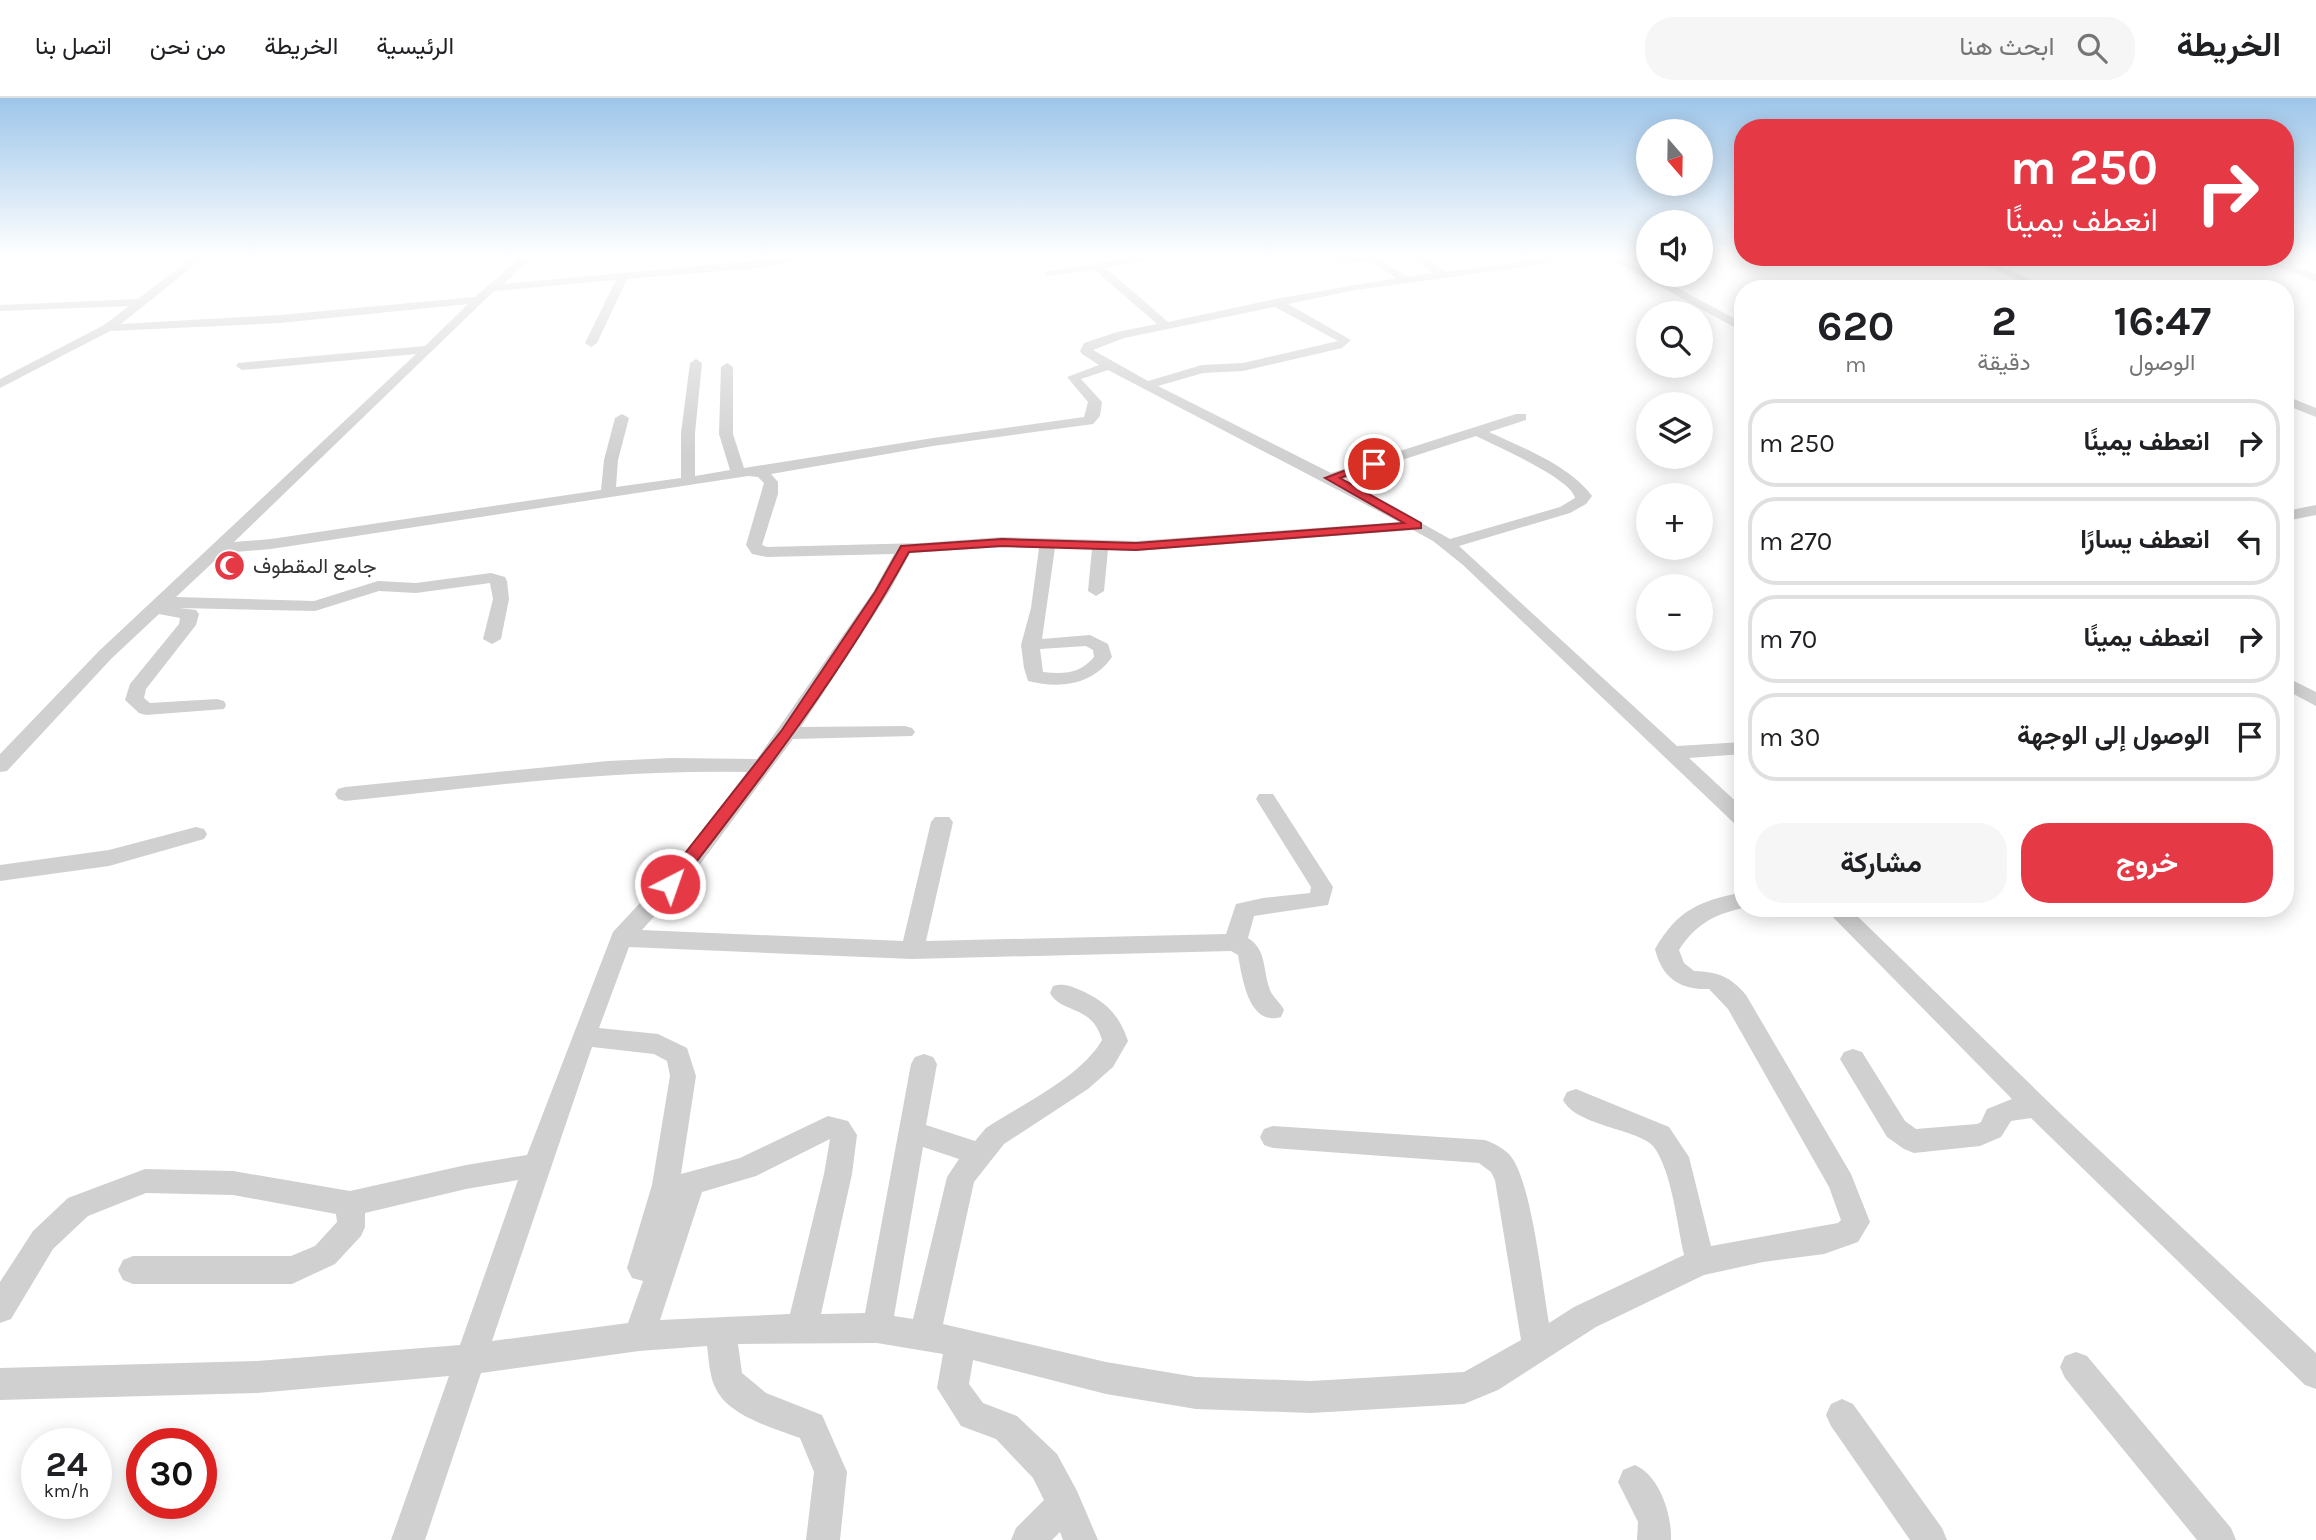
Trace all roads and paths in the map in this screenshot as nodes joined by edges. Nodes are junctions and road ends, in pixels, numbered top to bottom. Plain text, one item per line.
1 (116, 322) edge
2 (217, 322) edge
3 (455, 322) edge
4 (601, 322) edge
5 (1162, 322) edge
6 (1178, 322) edge
7 (1312, 322) edge
8 (1165, 325) junction
9 (108, 328) junction
10 (591, 343) dead end
11 (428, 349) junction
12 (696, 363) dead end
13 (242, 366) dead end
14 (1108, 366) junction
15 (727, 367) dead end
16 (4, 381) edge
17 (1147, 385) junction
18 (2294, 403) edge
19 (2316, 413) edge
20 (1521, 417) dead end
21 (622, 418) dead end
22 (1479, 432) junction
23 (755, 472) junction
24 (738, 474) junction
25 (1331, 478) junction
26 (688, 481) junction
27 (607, 493) junction
28 (2316, 510) edge
29 (2294, 514) edge
30 (1417, 525) junction
31 (1047, 544) junction
32 (1448, 544) junction
33 (1101, 545) junction
34 (221, 548) junction
35 (905, 548) junction
36 (1096, 591) dead end
37 (158, 607) junction
38 (492, 639) dead end
39 (1030, 645) dead end
40 (2294, 688) edge
41 (2316, 701) edge
42 (217, 705) dead end
43 (905, 732) dead end
44 (788, 733) junction
45 (1734, 749) edge
46 (1672, 753) junction
47 (0, 765) edge
48 (762, 766) junction
49 (345, 794) dead end
50 (1266, 799) dead end
51 (1734, 812) edge
52 (942, 822) dead end
53 (196, 834) dead end
54 (0, 873) edge
55 (1734, 902) edge
56 (1844, 917) edge
57 (621, 938) junction
58 (1235, 942) junction
59 (912, 950) junction
60 (1062, 993) dead end
61 (1272, 1010) dead end
62 (584, 1036) junction
63 (1853, 1059) dead end
64 (924, 1064) dead end
65 (1576, 1101) dead end
66 (2037, 1107) junction
67 (912, 1132) junction
68 (1273, 1137) dead end
69 (980, 1154) junction
70 (539, 1165) junction
71 (350, 1204) junction
72 (1700, 1262) junction
73 (642, 1268) dead end
74 (133, 1270) dead end
75 (0, 1309) edge
76 (877, 1328) junction
77 (802, 1329) junction
78 (720, 1330) junction
79 (925, 1335) junction
80 (639, 1336) junction
81 (960, 1342) junction
82 (1538, 1347) junction
83 (469, 1359) junction
84 (2076, 1367) dead end
85 (2316, 1374) edge
86 (0, 1384) edge
87 (1842, 1415) dead end
88 (1635, 1482) dead end
89 (1065, 1503) junction
90 (408, 1540) edge
91 (823, 1540) edge
92 (1028, 1540) edge
93 (1081, 1540) edge
94 (1654, 1540) edge
95 (1930, 1540) edge
96 (2219, 1540) edge

1 - 9 street
2 - 9 street
3 - 11 street
4 - 10 street
5 - 8 street
6 - 8 street
7 - 17 street
8 - 14 street
9 - 16 street
11 - 13 street
11 - 34 street
12 - 26 street
14 - 17 street
14 - 23 street
15 - 24 street
17 - 25 street
18 - 19 street
20 - 22 street
21 - 27 street
22 - 25 street
22 - 32 street
23 - 24 street
23 - 35 street
24 - 26 street
25 - 30 street
26 - 27 street
27 - 34 street
28 - 29 street
30 - 32 street
30 - 33 street
31 - 33 street
31 - 35 street
31 - 39 street
32 - 46 street
33 - 36 street
34 - 37 street
35 - 44 street
37 - 38 street
37 - 42 street
37 - 47 street
40 - 41 street
43 - 44 street
44 - 48 street
45 - 46 street
46 - 51 street
48 - 49 street
48 - 57 street
50 - 58 street
52 - 59 street
53 - 54 street
55 - 72 street
56 - 66 street
57 - 59 street
57 - 62 street
58 - 59 street
58 - 61 street
60 - 69 street
62 - 70 street
62 - 73 street
63 - 66 street
64 - 67 street
65 - 72 street
66 - 85 street
67 - 69 street
67 - 76 street
68 - 82 street
69 - 79 street
70 - 71 street
70 - 83 street
71 - 74 street
71 - 75 street
72 - 82 street
76 - 77 street
76 - 79 street
77 - 78 street
77 - 80 street
78 - 80 street
78 - 91 street
79 - 81 street
80 - 83 street
81 - 82 street
81 - 89 street
83 - 86 street
83 - 90 street
84 - 96 street
87 - 95 street
88 - 94 street
89 - 92 street
89 - 93 street

